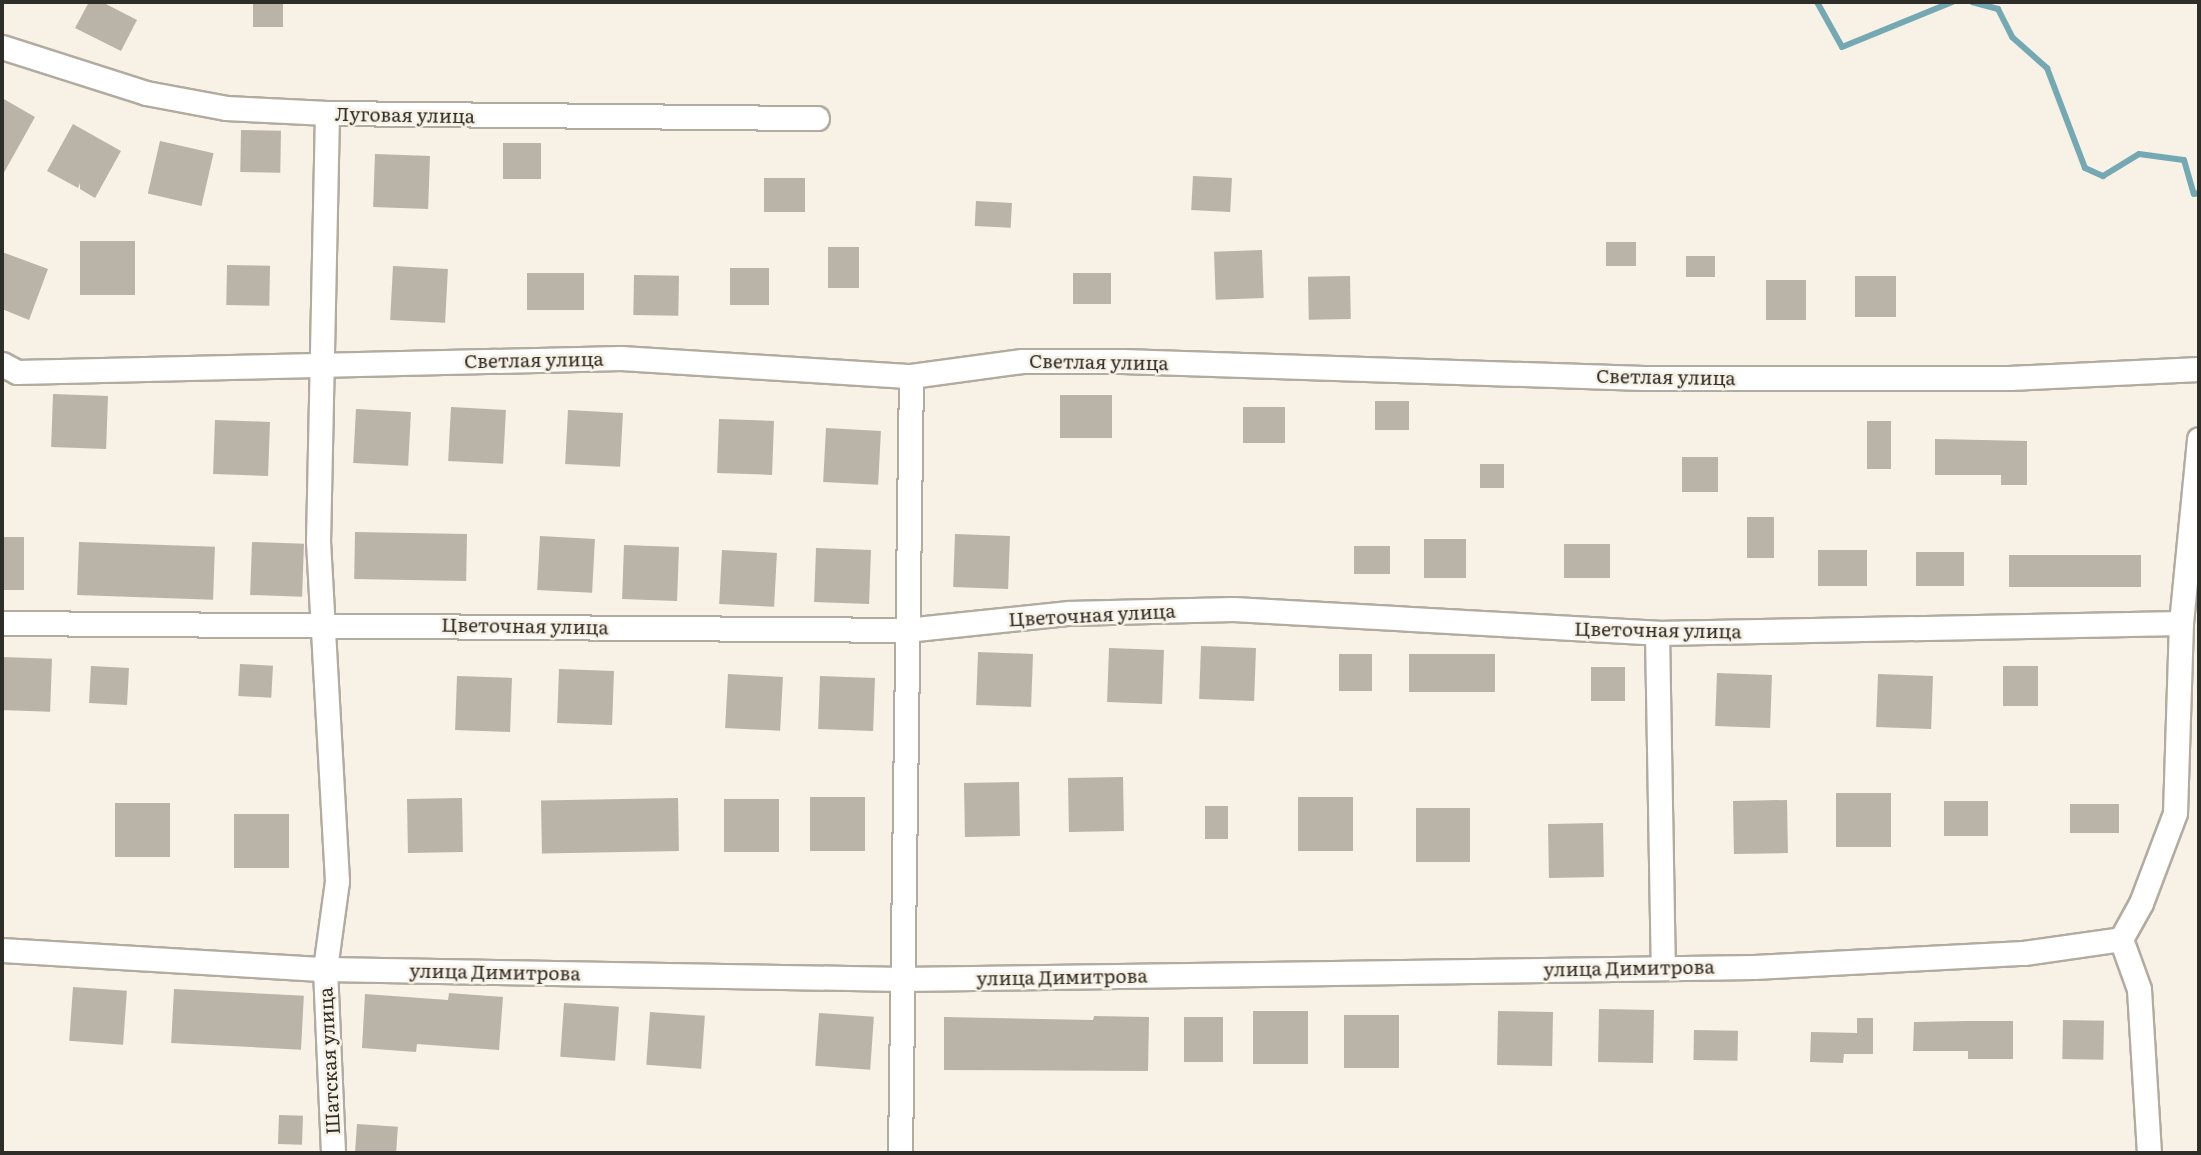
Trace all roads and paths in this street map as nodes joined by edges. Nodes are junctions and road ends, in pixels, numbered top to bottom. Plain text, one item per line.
1 (2, 47) edge
2 (327, 113) junction
3 (817, 118) dead end
4 (2, 365) edge
5 (322, 366) junction
6 (2199, 369) edge
7 (911, 376) junction
8 (2199, 439) edge
9 (2, 622) edge
10 (2181, 623) junction
11 (326, 624) junction
12 (906, 630) junction
13 (1657, 633) junction
14 (2121, 939) junction
15 (2, 950) edge
16 (1663, 966) junction
17 (325, 969) junction
18 (902, 979) junction
19 (333, 1153) edge
20 (900, 1153) edge
21 (2149, 1153) edge

1 - 2 street, Луговая улица
2 - 3 street, Луговая улица
2 - 5 street, Шатская улица
4 - 5 street, Светлая улица
5 - 7 street, Светлая улица
5 - 11 street, Шатская улица
6 - 7 street, Светлая улица
7 - 12 street
8 - 10 street
9 - 11 street, Цветочная улица
10 - 13 street, Цветочная улица
10 - 14 street
11 - 12 street, Цветочная улица
11 - 17 street, Шатская улица
12 - 13 street, Цветочная улица
12 - 18 street
13 - 16 street
14 - 16 street, улица Димитрова
14 - 21 street
15 - 17 street, улица Димитрова
16 - 18 street, улица Димитрова
17 - 18 street, улица Димитрова
17 - 19 street, Шатская улица
18 - 20 street

